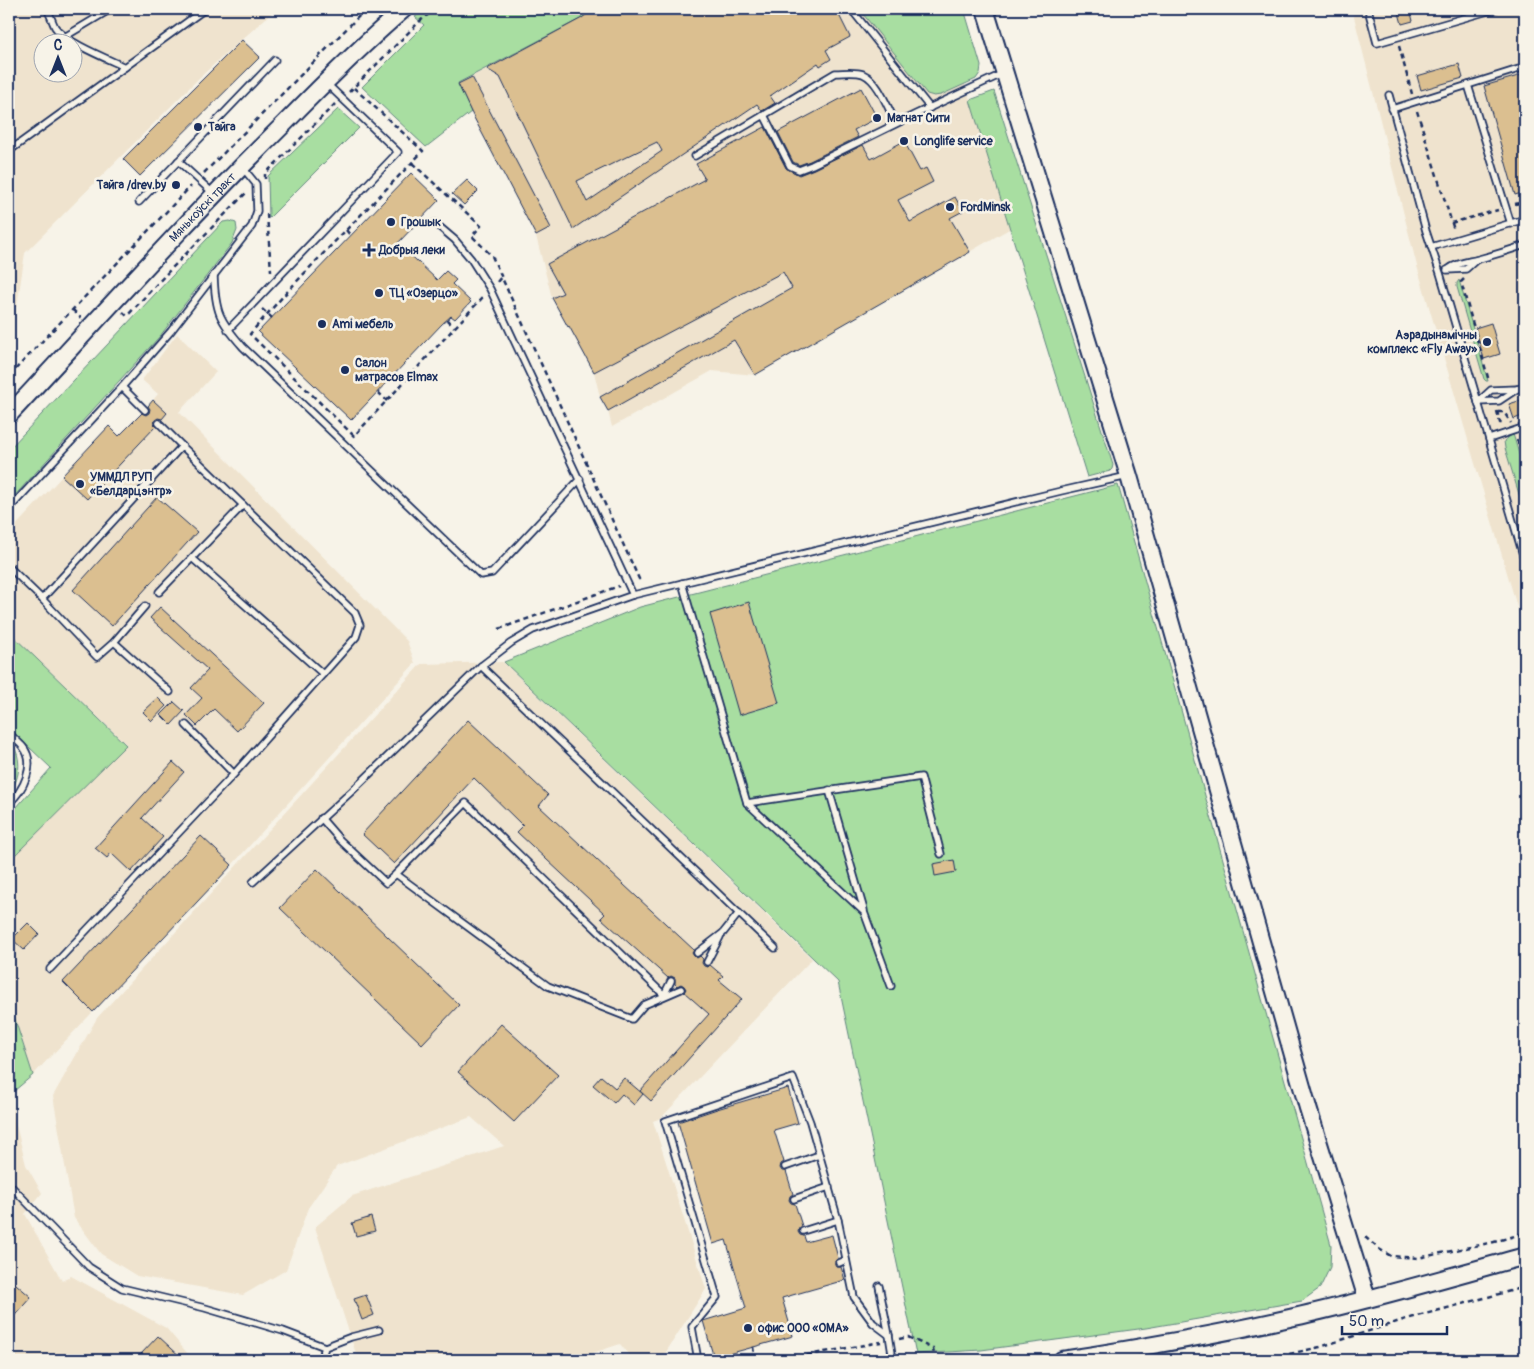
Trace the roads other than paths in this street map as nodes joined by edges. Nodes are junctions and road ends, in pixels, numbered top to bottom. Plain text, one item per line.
1 (47, 9) edge
2 (111, 9) edge
3 (206, 9) edge
4 (404, 9) edge
5 (851, 9) edge
6 (985, 9) edge
7 (1368, 9) edge
8 (1495, 9) edge
9 (61, 32) edge
10 (73, 32) edge
11 (82, 47) edge
12 (275, 60) dead end
13 (125, 67) junction
14 (1525, 67) edge
15 (1004, 74) junction
16 (325, 82) junction
17 (1468, 85) junction
18 (1389, 96) dead end
19 (930, 108) junction
20 (1392, 108) junction
21 (764, 115) junction
22 (896, 124) junction
23 (9, 150) edge
24 (695, 156) dead end
25 (178, 161) junction
26 (242, 166) junction
27 (214, 194) junction
28 (139, 202) dead end
29 (1525, 219) edge
30 (435, 223) dead end
31 (1511, 224) junction
32 (1525, 245) edge
33 (1431, 247) junction
34 (1476, 260) junction
35 (1449, 269) junction
36 (1440, 273) junction
37 (214, 275) junction
38 (228, 330) junction
39 (122, 387) junction
40 (1525, 387) edge
41 (1517, 389) junction
42 (1478, 402) junction
43 (145, 410) dead end
44 (9, 415) edge
45 (159, 423) dead end
46 (1525, 427) edge
47 (1489, 439) junction
48 (182, 446) junction
49 (1129, 476) junction
50 (580, 479) junction
51 (243, 505) junction
52 (9, 509) edge
53 (192, 558) junction
54 (1525, 562) edge
55 (9, 566) edge
56 (682, 584) junction
57 (159, 592) dead end
58 (633, 595) junction
59 (42, 599) junction
60 (145, 606) dead end
61 (114, 642) junction
62 (481, 666) junction
63 (323, 674) junction
64 (170, 692) dead end
65 (186, 726) dead end
66 (9, 733) edge
67 (234, 774) junction
68 (829, 790) junction
69 (9, 802) edge
70 (747, 802) junction
71 (321, 818) junction
72 (940, 854) dead end
73 (396, 874) junction
74 (253, 882) dead end
75 (864, 912) junction
76 (739, 913) junction
77 (723, 933) junction
78 (775, 948) dead end
79 (697, 953) dead end
80 (707, 962) dead end
81 (50, 970) dead end
82 (671, 981) dead end
83 (891, 986) dead end
84 (681, 989) dead end
85 (664, 995) junction
86 (819, 1155) junction
87 (785, 1167) dead end
88 (9, 1184) edge
89 (828, 1187) junction
90 (794, 1199) dead end
91 (838, 1220) junction
92 (803, 1230) dead end
93 (1525, 1256) edge
94 (846, 1260) junction
95 (840, 1262) dead end
96 (879, 1286) dead end
97 (1367, 1299) junction
98 (379, 1330) dead end
99 (890, 1338) junction
100 (325, 1347) junction
101 (321, 1360) edge
102 (698, 1360) edge
103 (893, 1360) edge
104 (1062, 1360) edge

1 - 9 lane
2 - 10 lane
3 - 13 lane
4 - 16 street, Мянькоўскі тракт
5 - 19 lane
6 - 15 street
7 - 8 lane
11 - 13 lane
12 - 25 lane
13 - 23 lane
14 - 17 lane
15 - 19 lane
15 - 49 street
16 - 26 street, Мянькоўскі тракт
16 - 38 lane
17 - 20 lane
17 - 31 lane
18 - 20 lane
19 - 22 lane
20 - 33 lane
21 - 22 lane
21 - 22 lane
21 - 24 lane
25 - 27 lane
25 - 28 lane
26 - 27 street, Мянькоўскі тракт
26 - 37 lane
27 - 44 street, Мянькоўскі тракт
29 - 31 lane
30 - 50 lane
31 - 33 lane
32 - 34 lane
33 - 36 lane
34 - 35 lane
34 - 35 lane
35 - 36 lane
36 - 42 lane
37 - 38 lane
37 - 39 lane
38 - 50 lane
39 - 43 lane
39 - 52 lane
40 - 41 lane
41 - 42 lane
41 - 42 lane
42 - 47 lane
45 - 48 lane
46 - 47 lane
47 - 54 lane
48 - 51 lane
48 - 59 lane
49 - 56 lane
49 - 97 street
50 - 58 lane
51 - 53 lane
51 - 63 lane
53 - 57 lane
53 - 63 lane
55 - 59 lane
56 - 58 lane
56 - 70 lane
58 - 62 lane
59 - 61 lane
60 - 61 lane
61 - 64 lane
62 - 71 lane
62 - 76 lane
63 - 67 lane
65 - 67 lane
66 - 69 lane
67 - 81 lane
68 - 70 lane
68 - 72 lane
68 - 75 lane
70 - 75 lane
71 - 73 lane
71 - 74 lane
73 - 85 lane
73 - 85 lane
75 - 83 lane
76 - 77 lane
76 - 78 lane
77 - 79 lane
77 - 80 lane
82 - 85 lane
84 - 85 lane
86 - 87 lane
86 - 89 lane
86 - 102 lane
88 - 100 lane
89 - 90 lane
89 - 91 lane
91 - 92 lane
91 - 94 lane
93 - 97 street
94 - 95 lane
94 - 99 lane
96 - 99 lane
97 - 104 street
98 - 100 lane
99 - 103 lane
100 - 101 lane

